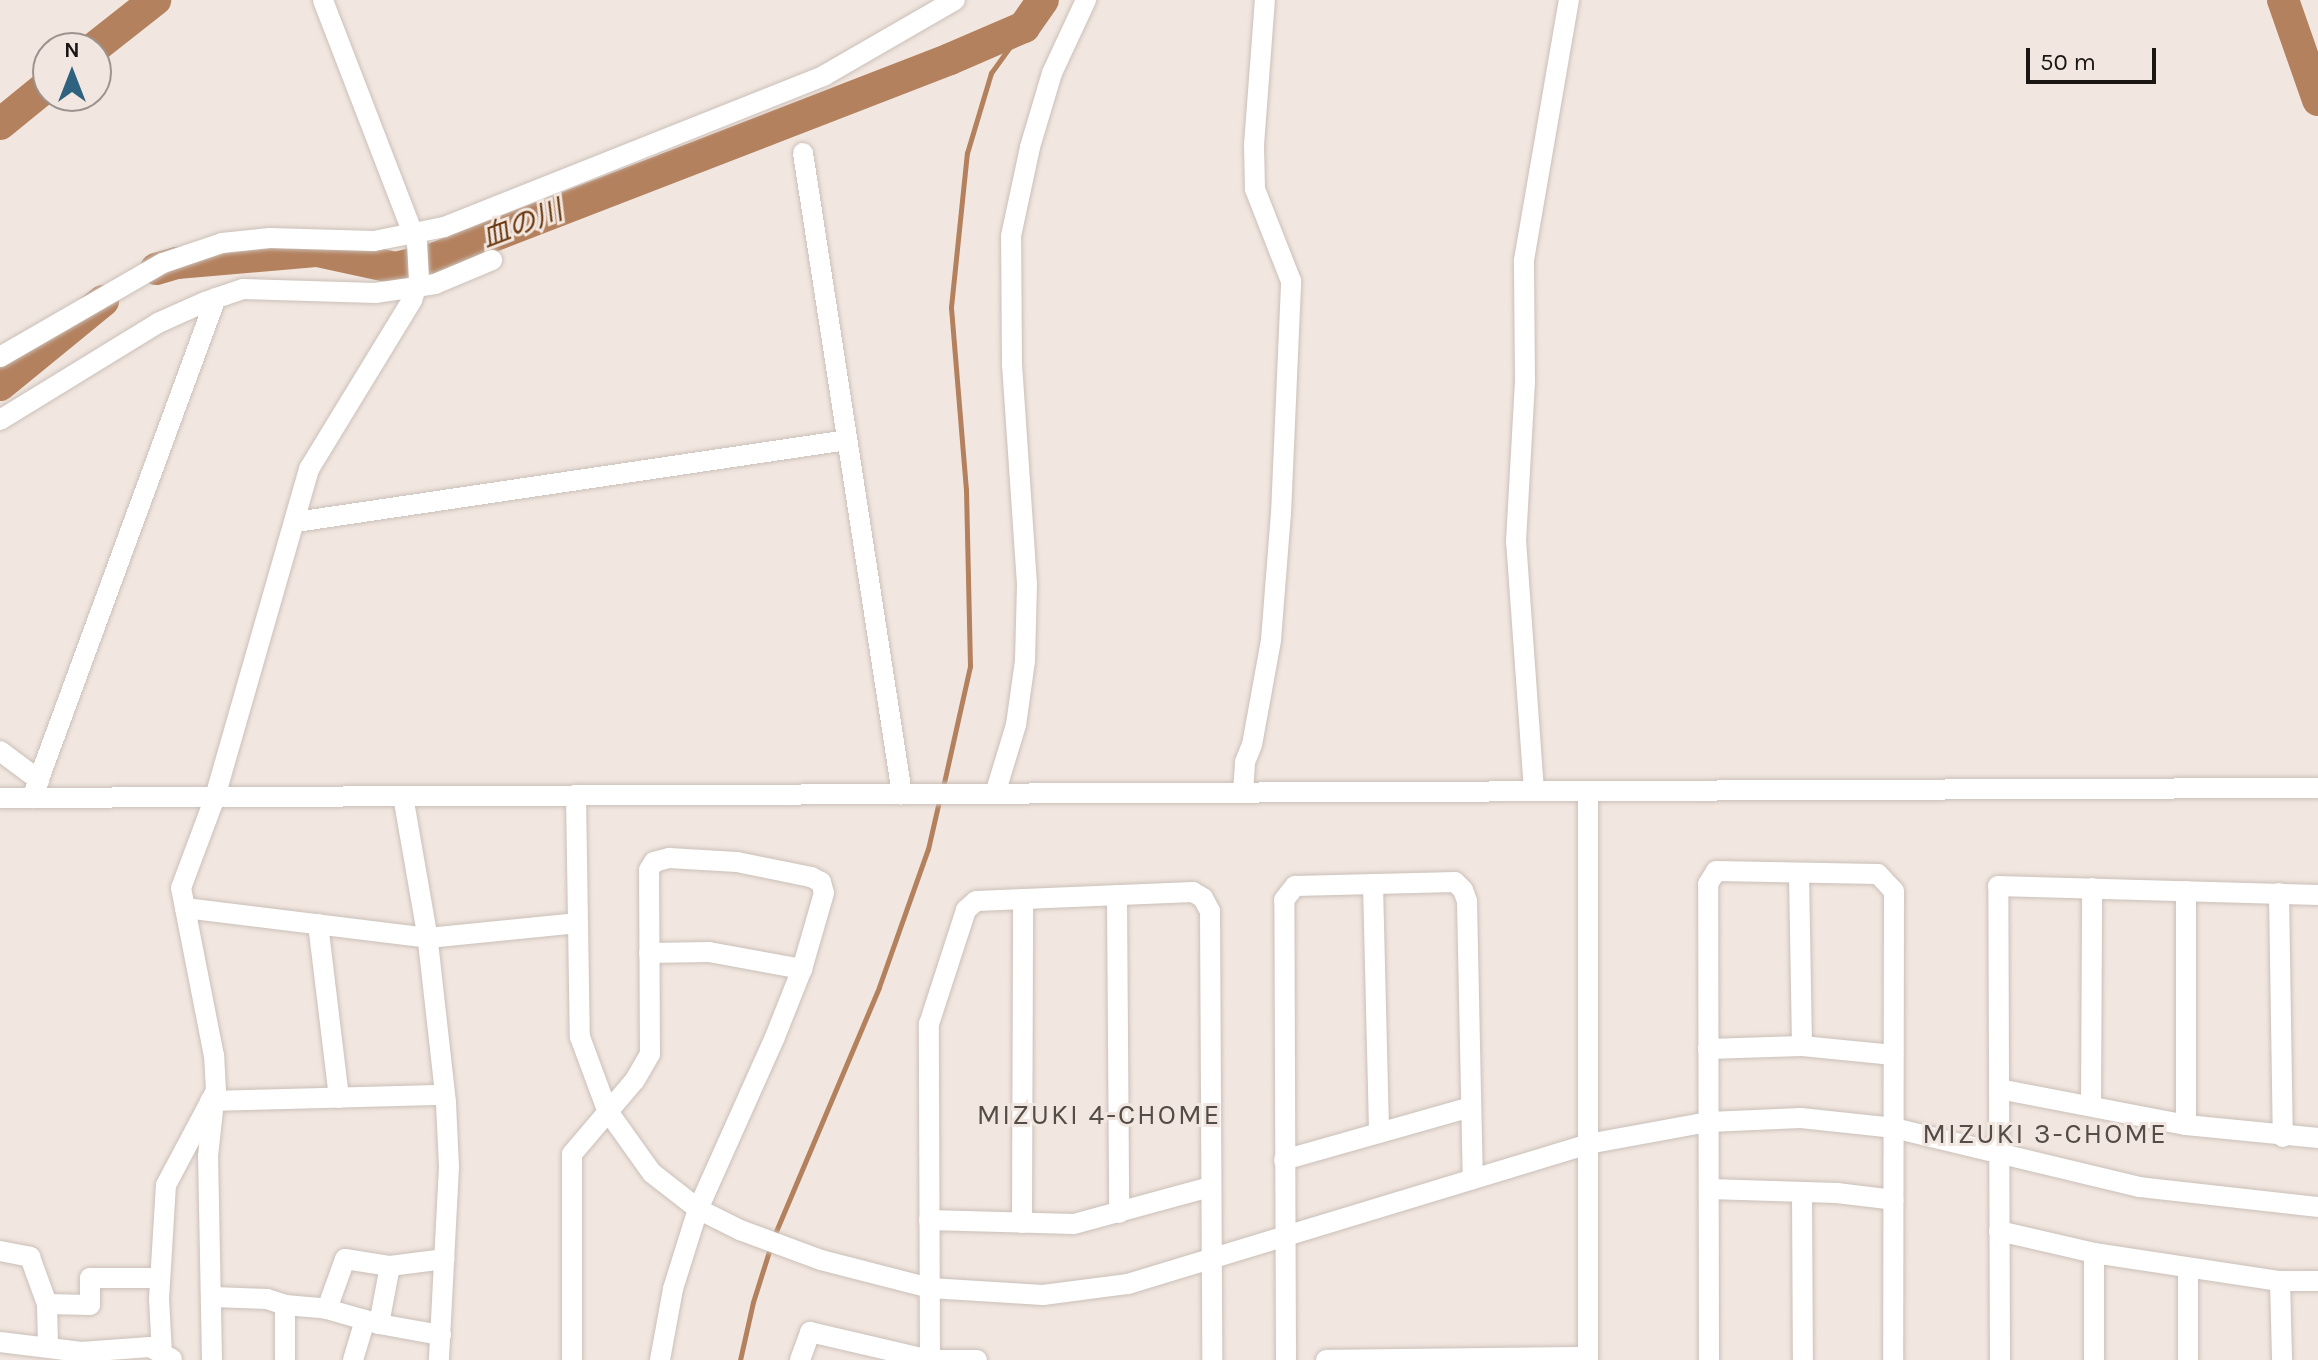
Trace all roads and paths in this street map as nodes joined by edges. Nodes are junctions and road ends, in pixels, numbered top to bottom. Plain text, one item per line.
1 (323, 0) edge
2 (955, 0) edge
3 (1086, 0) edge
4 (1265, 0) edge
5 (1569, 0) edge
6 (803, 153) dead end
7 (415, 238) junction
8 (492, 260) dead end
9 (418, 283) junction
10 (216, 298) junction
11 (0, 357) edge
12 (0, 420) edge
13 (847, 440) junction
14 (296, 522) junction
15 (0, 751) edge
16 (2318, 788) edge
17 (35, 789) junction
18 (1534, 791) junction
19 (1588, 791) junction
20 (1243, 792) junction
21 (912, 794) junction
22 (995, 794) junction
23 (576, 795) junction
24 (403, 796) junction
25 (215, 797) junction
26 (1, 802) edge
27 (1799, 873) junction
28 (1373, 884) junction
29 (2092, 888) junction
30 (2186, 891) junction
31 (2279, 893) junction
32 (1117, 895) junction
33 (2318, 895) edge
34 (1023, 899) junction
35 (185, 908) junction
36 (578, 923) junction
37 (318, 924) junction
38 (428, 938) junction
39 (649, 953) junction
40 (802, 969) junction
41 (1802, 1046) junction
42 (1708, 1049) junction
43 (1894, 1055) junction
44 (1999, 1089) junction
45 (445, 1095) junction
46 (339, 1098) junction
47 (212, 1101) junction
48 (2091, 1106) junction
49 (1471, 1107) junction
50 (607, 1110) junction
51 (1708, 1122) junction
52 (2186, 1125) junction
53 (1894, 1128) junction
54 (1379, 1133) junction
55 (2283, 1137) junction
56 (2318, 1138) edge
57 (1588, 1144) junction
58 (1999, 1155) junction
59 (1284, 1160) junction
60 (1473, 1177) junction
61 (1210, 1187) junction
62 (1709, 1189) junction
63 (1802, 1192) junction
64 (1894, 1200) junction
65 (2318, 1207) edge
66 (698, 1209) junction
67 (1119, 1213) junction
68 (929, 1220) junction
69 (1022, 1223) junction
70 (1999, 1231) junction
71 (1283, 1236) junction
72 (0, 1251) edge
73 (2094, 1253) junction
74 (445, 1259) junction
75 (1211, 1259) junction
76 (390, 1266) junction
77 (2188, 1268) junction
78 (160, 1278) junction
79 (2280, 1281) junction
80 (2318, 1281) edge
81 (930, 1288) junction
82 (213, 1297) junction
83 (47, 1304) junction
84 (285, 1305) junction
85 (327, 1309) junction
86 (372, 1322) junction
87 (441, 1335) junction
88 (0, 1342) edge
89 (48, 1346) junction
90 (85, 1356) edge
91 (168, 1357) edge
92 (1588, 1359) edge
93 (212, 1360) edge
94 (285, 1360) edge
95 (353, 1360) edge
96 (439, 1360) edge
97 (572, 1360) edge
98 (660, 1360) edge
99 (800, 1360) edge
100 (930, 1360) edge
101 (977, 1360) edge
102 (1212, 1360) edge
103 (1286, 1360) edge
104 (1326, 1360) edge
105 (1709, 1360) edge
106 (1803, 1360) edge
107 (1893, 1360) edge
108 (2000, 1360) edge
109 (2094, 1360) edge
110 (2188, 1360) edge
111 (2282, 1360) edge

1 - 7 street
2 - 7 street
3 - 22 street
4 - 20 street
5 - 18 street
6 - 13 street
7 - 9 street
7 - 11 street
8 - 9 street
9 - 10 street
9 - 14 street
10 - 12 street
10 - 17 street
13 - 14 street
13 - 21 street
14 - 25 street
15 - 17 street
16 - 19 street
17 - 25 street
17 - 26 street
18 - 19 street
18 - 20 street
19 - 57 street
20 - 22 street
21 - 22 street
21 - 23 street
23 - 24 street
23 - 36 street
24 - 25 street
24 - 38 street
25 - 35 street
27 - 41 street
27 - 42 street
27 - 43 street
28 - 49 street
28 - 54 street
28 - 59 street
29 - 30 street
29 - 44 street
29 - 48 street
30 - 31 street
30 - 52 street
31 - 33 street
31 - 55 street
32 - 34 street
32 - 61 street
32 - 67 street
34 - 68 street
34 - 69 street
35 - 37 street
35 - 47 street
36 - 38 street
36 - 50 street
37 - 38 street
37 - 46 street
38 - 45 street
39 - 40 street
39 - 40 street
39 - 50 street
40 - 66 street
41 - 42 street
41 - 43 street
42 - 51 street
43 - 53 street
44 - 48 street
44 - 58 street
45 - 46 street
45 - 74 street
46 - 47 street
47 - 78 street
47 - 82 street
48 - 52 street
49 - 54 street
49 - 60 street
50 - 66 street
50 - 97 street
51 - 53 street
51 - 57 street
51 - 62 street
52 - 55 street
53 - 58 street
53 - 64 street
54 - 59 street
55 - 56 street
57 - 60 street
57 - 92 street
58 - 65 street
58 - 70 street
59 - 71 street
60 - 71 street
61 - 67 street
61 - 75 street
62 - 63 street
62 - 105 street
63 - 64 street
63 - 106 street
64 - 107 street
66 - 81 street
66 - 98 street
67 - 69 street
68 - 69 street
68 - 81 street
70 - 73 street
70 - 108 street
71 - 75 street
71 - 103 street
72 - 83 street
73 - 77 street
73 - 109 street
74 - 76 street
74 - 87 street
75 - 81 street
75 - 102 street
76 - 85 street
76 - 86 street
77 - 79 street
77 - 110 street
78 - 83 street
78 - 91 street
79 - 80 street
79 - 111 street
81 - 100 street
82 - 84 street
82 - 93 street
83 - 89 street
84 - 85 street
84 - 94 street
85 - 86 street
86 - 87 street
86 - 95 street
87 - 96 street
88 - 89 street
89 - 90 street
90 - 91 street
92 - 104 street
99 - 100 street
100 - 101 street

